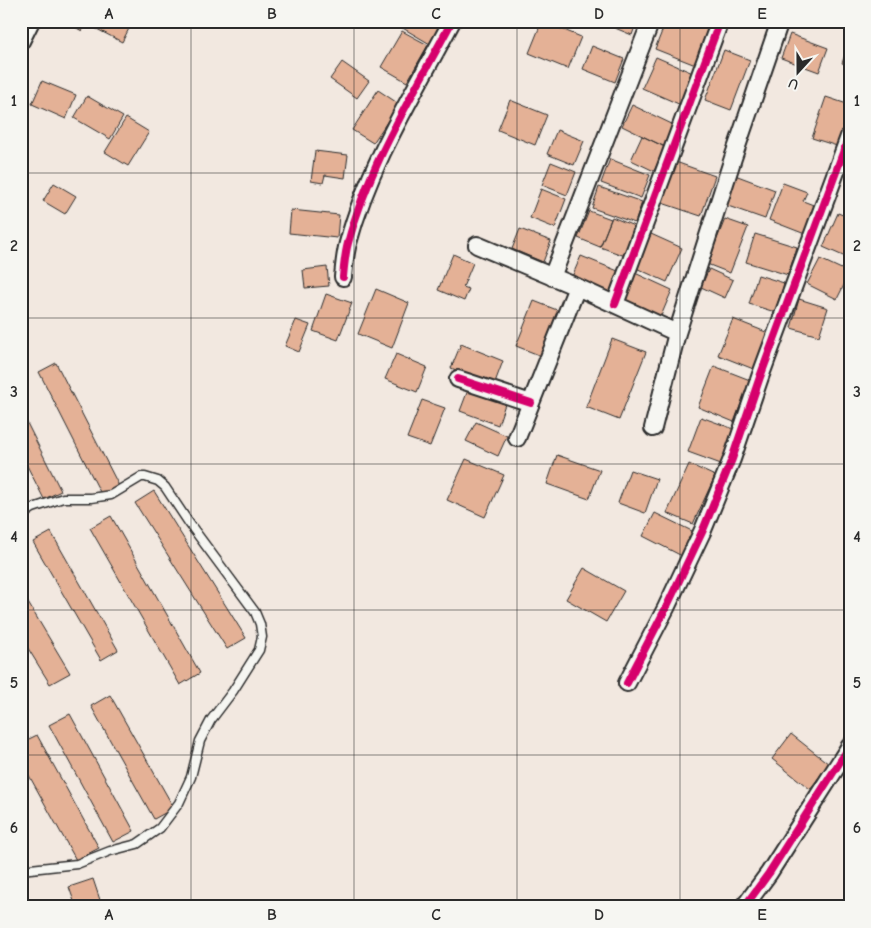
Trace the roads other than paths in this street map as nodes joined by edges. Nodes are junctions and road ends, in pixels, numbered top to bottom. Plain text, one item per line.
1 (31, 21) edge
2 (452, 21) edge
3 (651, 21) edge
4 (720, 21) edge
5 (780, 21) edge
6 (21, 41) edge
7 (850, 134) edge
8 (477, 245) dead end
9 (343, 277) dead end
10 (552, 277) junction
11 (577, 287) junction
12 (615, 304) junction
13 (677, 333) junction
14 (458, 379) dead end
15 (531, 403) junction
16 (653, 428) dead end
17 (517, 438) dead end
18 (21, 516) edge
19 (627, 683) dead end
20 (850, 746) edge
21 (21, 870) edge
22 (744, 907) edge

1 - 6 street
2 - 9 street
3 - 10 street
4 - 12 street
5 - 13 street
7 - 19 street
8 - 10 street
10 - 11 street
11 - 12 street
11 - 15 street
12 - 13 street
13 - 16 street
14 - 15 street
15 - 17 street
18 - 21 lane
20 - 22 street

